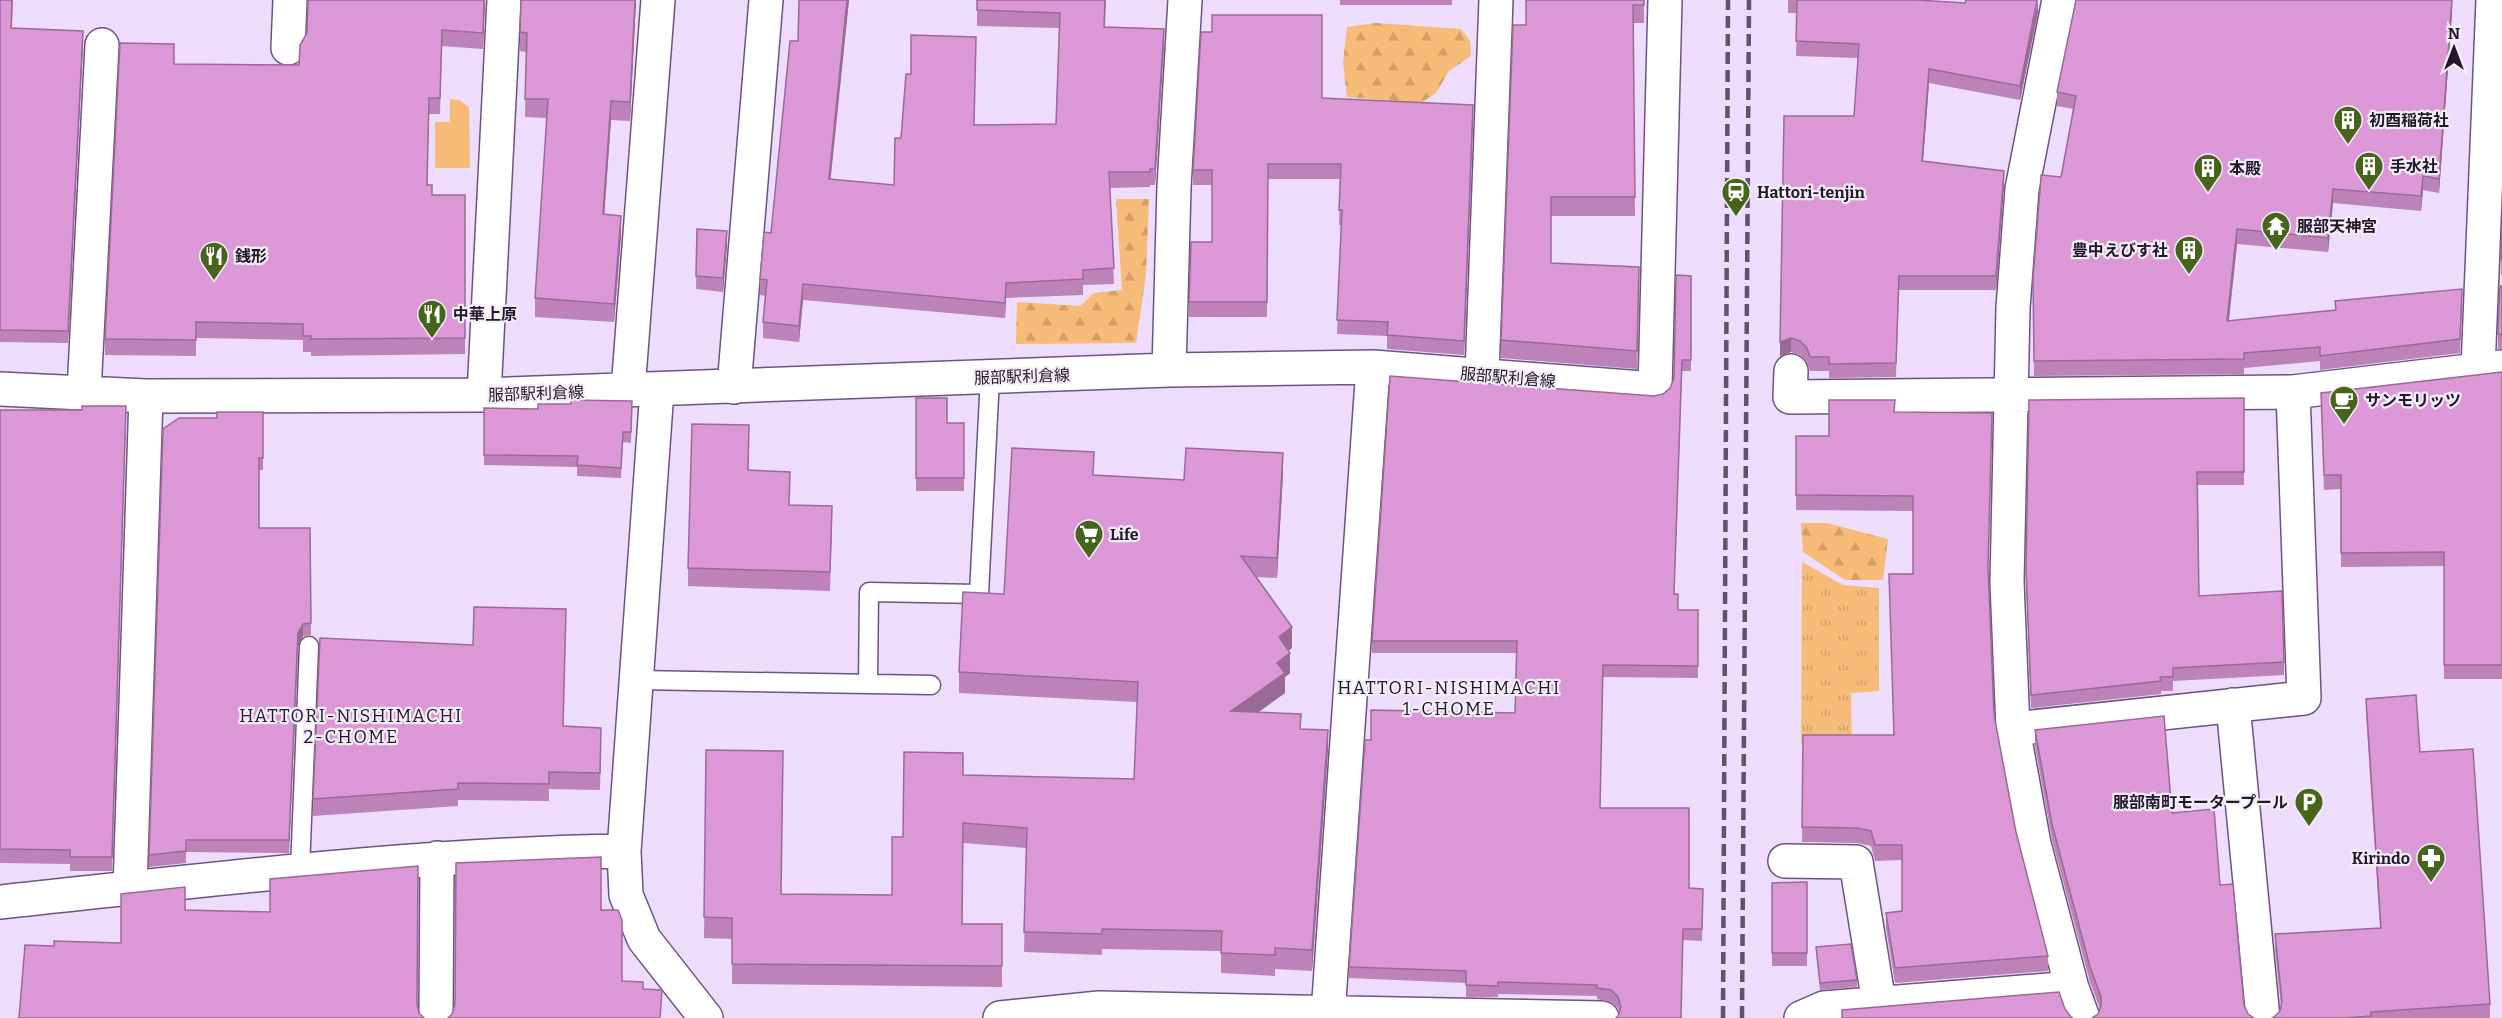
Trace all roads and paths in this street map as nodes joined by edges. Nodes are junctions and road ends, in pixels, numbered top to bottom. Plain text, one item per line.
1 (290, 0) edge
2 (504, 0) edge
3 (658, 0) edge
4 (766, 0) edge
5 (1185, 0) edge
6 (1496, 0) edge
7 (1665, 0) edge
8 (2059, 0) edge
9 (2493, 0) edge
10 (102, 45) dead end
11 (288, 48) dead end
12 (1372, 367) junction
13 (2490, 368) edge
14 (1169, 370) junction
15 (1791, 371) dead end
16 (1482, 374) junction
17 (990, 377) junction
18 (734, 387) junction
19 (0, 389) edge
20 (642, 390) junction
21 (84, 392) junction
22 (2293, 392) junction
23 (484, 395) junction
24 (147, 396) junction
25 (2011, 396) junction
26 (0, 403) edge
27 (309, 646) dead end
28 (637, 680) junction
29 (868, 683) junction
30 (931, 685) dead end
31 (2233, 705) junction
32 (2013, 729) junction
33 (624, 850) junction
34 (436, 858) junction
35 (1785, 861) dead end
36 (300, 869) junction
37 (130, 888) junction
38 (0, 902) edge
39 (1879, 1003) junction
40 (2077, 1003) edge
41 (1328, 1014) junction
42 (1368, 1017) edge
43 (436, 1018) edge
44 (706, 1018) edge
45 (1000, 1018) edge
46 (1573, 1018) edge
47 (1602, 1018) edge
48 (1801, 1018) edge
49 (2263, 1018) edge

1 - 11 street
2 - 23 street
3 - 20 street
4 - 18 street
5 - 14 street
6 - 16 street
7 - 16 street, 服部駅利倉線
8 - 25 street
9 - 13 street
10 - 21 street
12 - 14 street, 服部駅利倉線
12 - 16 street, 服部駅利倉線
12 - 41 street
13 - 22 street
14 - 17 street, 服部駅利倉線
15 - 25 street
17 - 18 street, 服部駅利倉線
17 - 29 lane
18 - 20 street, 服部駅利倉線
19 - 21 street, 服部駅利倉線
19 - 26 street
20 - 23 street, 服部駅利倉線
20 - 28 street
21 - 24 street, 服部駅利倉線
22 - 25 street
22 - 31 street
23 - 24 street, 服部駅利倉線
24 - 37 street
25 - 32 street
27 - 36 lane
28 - 29 lane
28 - 33 street
29 - 30 lane
31 - 32 street
31 - 49 street
32 - 40 street
33 - 34 street
33 - 44 street
34 - 36 street
34 - 43 street
35 - 39 street
36 - 37 street
37 - 38 street
39 - 40 street
39 - 48 street
41 - 42 street
41 - 45 street
42 - 46 street
46 - 47 street

